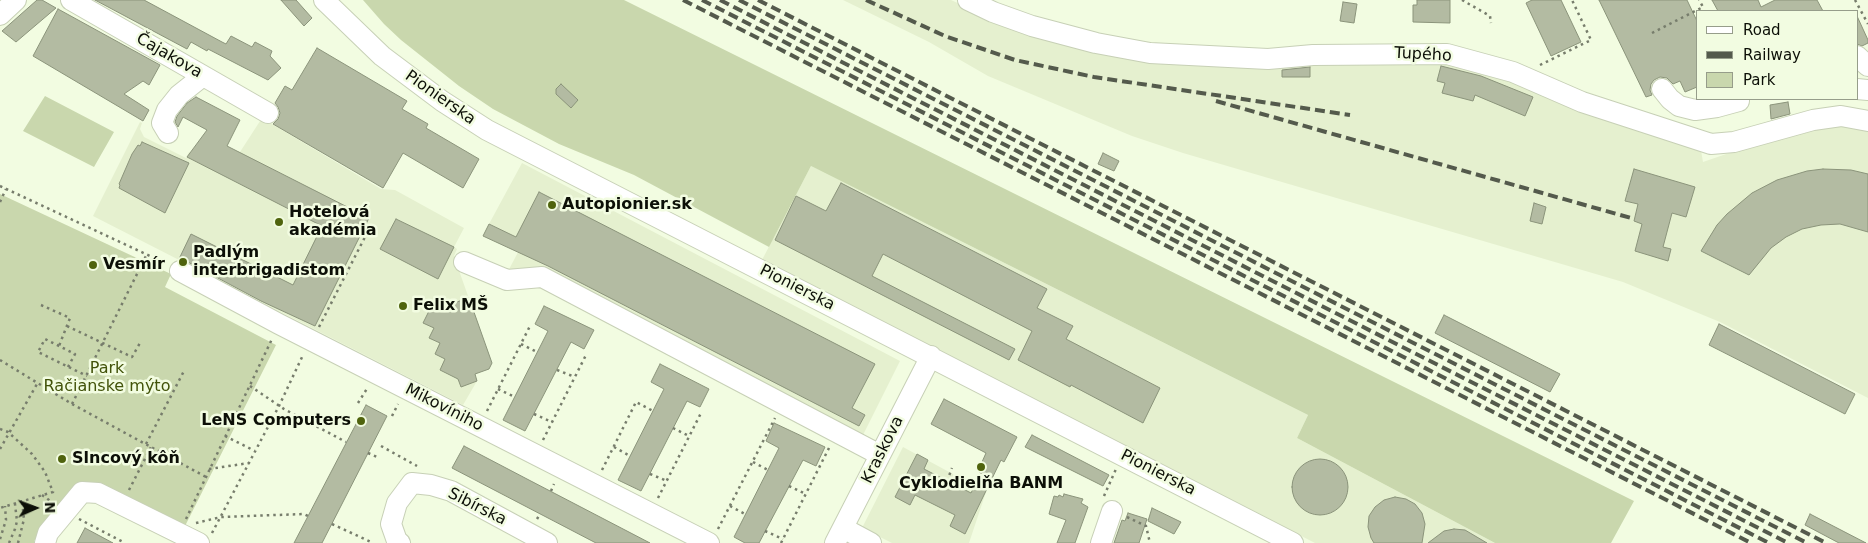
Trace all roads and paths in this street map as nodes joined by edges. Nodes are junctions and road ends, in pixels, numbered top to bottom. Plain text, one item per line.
1 (16, 0) edge
2 (71, 0) edge
3 (324, 0) edge
4 (968, 0) edge
5 (1462, 0) edge
6 (1572, 0) edge
7 (1699, 0) edge
8 (1855, 0) edge
9 (1701, 10) edge
10 (1696, 12) edge
11 (0, 15) edge
12 (1491, 23) dead end
13 (1868, 24) edge
14 (1652, 33) dead end
15 (1858, 57) edge
16 (1868, 66) edge
17 (1535, 67) dead end
18 (203, 76) junction
19 (1662, 90) dead end
20 (1739, 100) edge
21 (268, 113) dead end
22 (1868, 121) edge
23 (168, 133) dead end
24 (0, 186) edge
25 (6, 189) junction
26 (0, 202) edge
27 (366, 235) dead end
28 (147, 254) junction
29 (464, 262) dead end
30 (180, 270) joint
31 (41, 305) dead end
32 (280, 324) junction
33 (531, 324) dead end
34 (67, 326) junction
35 (310, 340) junction
36 (104, 343) junction
37 (140, 343) dead end
38 (521, 344) junction
39 (59, 346) junction
40 (537, 352) dead end
41 (587, 353) dead end
42 (930, 356) junction
43 (0, 360) edge
44 (68, 367) junction
45 (184, 369) dead end
46 (557, 370) dead end
47 (87, 376) junction
48 (575, 377) junction
49 (37, 384) junction
50 (250, 386) junction
51 (498, 389) junction
52 (515, 396) dead end
53 (781, 403) junction
54 (72, 404) junction
55 (279, 406) junction
56 (653, 411) dead end
57 (702, 411) dead end
58 (487, 412) dead end
59 (534, 414) dead end
60 (552, 422) junction
61 (673, 428) dead end
62 (0, 429) edge
63 (8, 432) junction
64 (837, 433) junction
65 (225, 436) junction
66 (689, 436) junction
67 (346, 442) dead end
68 (146, 444) junction
69 (151, 447) junction
70 (614, 447) junction
71 (539, 448) dead end
72 (0, 449) edge
73 (255, 450) junction
74 (368, 453) dead end
75 (880, 455) junction
76 (630, 456) dead end
77 (377, 457) dead end
78 (753, 462) junction
79 (249, 463) junction
80 (1117, 467) dead end
81 (952, 468) dead end
82 (209, 469) junction
83 (768, 470) dead end
84 (650, 474) dead end
85 (206, 476) junction
86 (598, 478) dead end
87 (947, 480) dead end
88 (667, 481) junction
89 (789, 486) dead end
90 (806, 494) junction
91 (42, 495) junction
92 (125, 498) dead end
93 (22, 500) junction
94 (15, 503) junction
95 (5, 506) junction
96 (654, 506) dead end
97 (730, 506) junction
98 (0, 508) edge
99 (1112, 508) junction
100 (65, 512) junction
101 (745, 514) dead end
102 (308, 516) dead end
103 (221, 517) junction
104 (192, 524) dead end
105 (332, 524) dead end
106 (183, 526) dead end
107 (765, 531) dead end
108 (839, 536) edge
109 (0, 539) edge
110 (783, 539) junction
111 (711, 540) edge
112 (204, 541) edge
113 (9, 543) edge
114 (18, 543) edge
115 (45, 543) edge
116 (125, 543) edge
117 (373, 543) edge
118 (400, 543) edge
119 (547, 543) edge
120 (781, 543) edge
121 (871, 543) edge
122 (1101, 543) edge
123 (1150, 543) edge
124 (1293, 543) edge

1 - 11 street
2 - 18 street, Čajakova
3 - 42 street, Pionierska
4 - 22 street, Tupého
5 - 12 path
6 - 17 path
7 - 9 path
8 - 13 path
10 - 14 path
15 - 16 street
18 - 21 street, Čajakova
18 - 23 street
19 - 20 street
24 - 25 path
25 - 26 path
25 - 28 path
27 - 35 path
28 - 30 path
28 - 36 path
29 - 53 street
30 - 32 street, Mikovíniho
31 - 34 path
32 - 35 street, Mikovíniho
32 - 50 path
33 - 38 path
34 - 36 path
34 - 39 path
35 - 55 path
35 - 111 street, Mikovíniho
36 - 37 path
36 - 47 path
38 - 40 path
38 - 51 path
39 - 44 path
39 - 44 path
41 - 48 path
42 - 75 street, Kraskova
42 - 124 street, Pionierska
43 - 49 path
44 - 47 path
45 - 68 path
46 - 48 path
47 - 54 path
48 - 60 path
49 - 54 path
49 - 63 path
50 - 55 path
50 - 65 path
51 - 52 path
51 - 58 path
53 - 64 street
53 - 78 path
54 - 68 path
55 - 67 path
55 - 73 path
56 - 70 path
57 - 66 path
59 - 60 path
60 - 71 path
61 - 66 path
62 - 63 path
63 - 72 path
63 - 91 path
64 - 75 street
64 - 90 path
65 - 73 path
65 - 82 path
66 - 88 path
68 - 69 path
69 - 85 path
69 - 92 path
70 - 76 path
70 - 86 path
73 - 79 path
74 - 77 path
75 - 108 street, Kraskova
78 - 83 path
78 - 97 path
79 - 82 path
79 - 103 path
80 - 99 path
81 - 87 path
82 - 85 path
84 - 88 path
85 - 106 path
88 - 96 path
89 - 90 path
90 - 110 path
91 - 93 path
91 - 100 path
93 - 94 path
93 - 114 path
94 - 95 path
94 - 113 path
95 - 98 path
95 - 109 path
97 - 101 path
97 - 111 path
99 - 122 street
99 - 123 path
100 - 112 street
100 - 115 street
100 - 116 path
102 - 103 path
103 - 104 path
103 - 112 path
105 - 117 path
107 - 110 path
108 - 121 street
110 - 120 path
118 - 119 street, Sibírska

